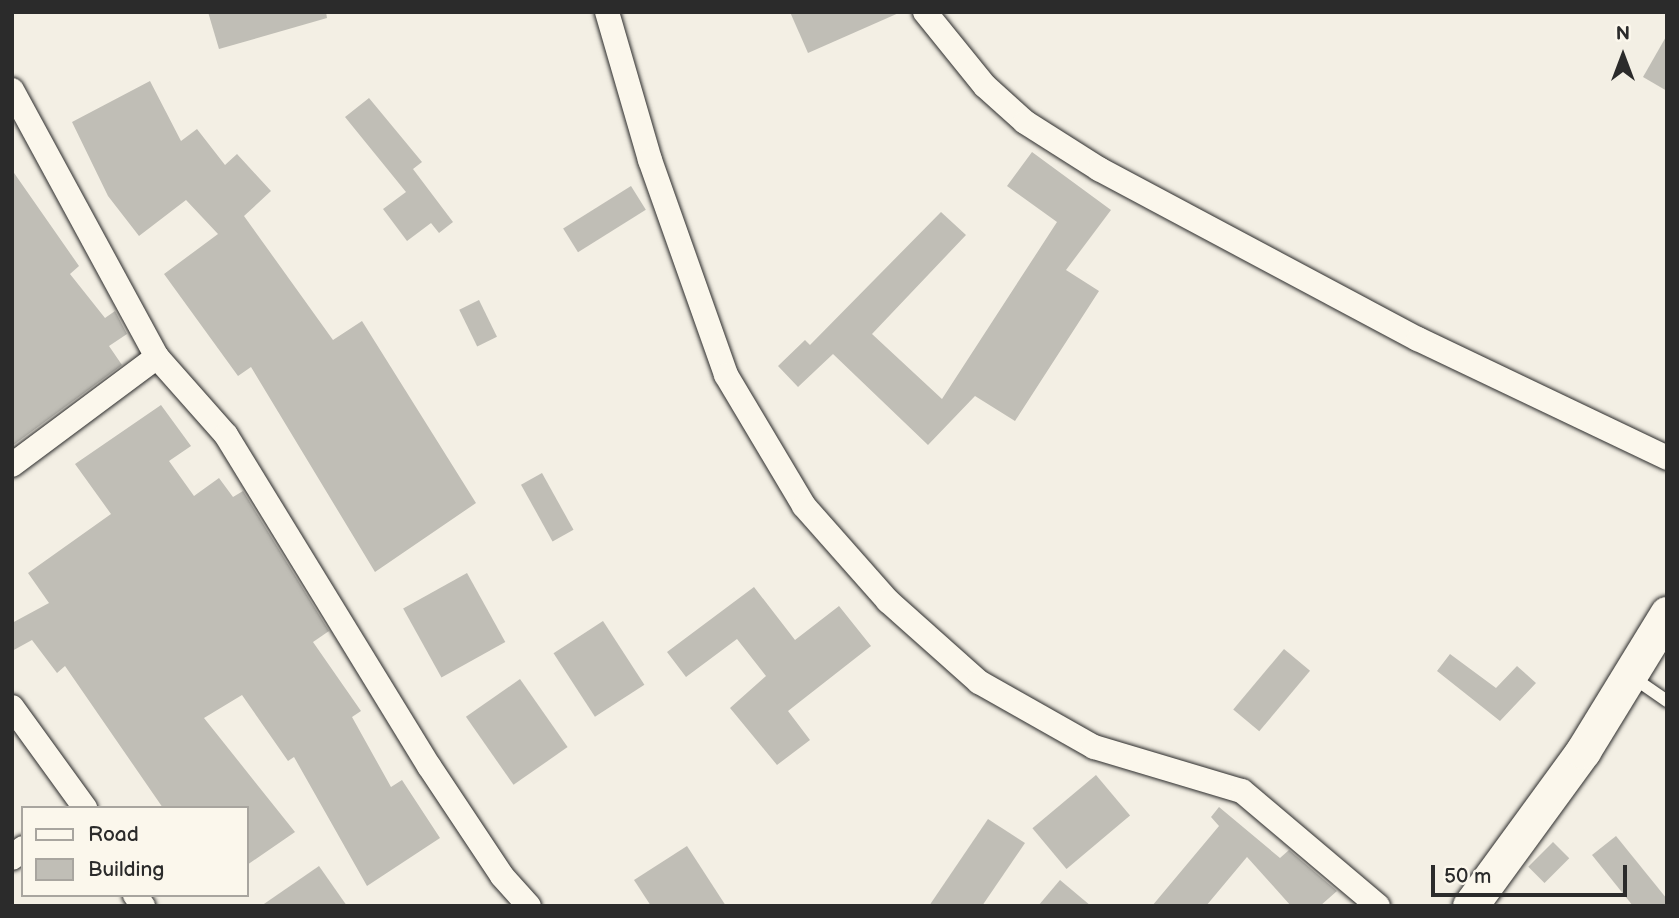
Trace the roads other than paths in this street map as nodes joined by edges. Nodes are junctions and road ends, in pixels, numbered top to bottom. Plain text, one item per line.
1 (607, 12) edge
2 (925, 12) edge
3 (12, 90) edge
4 (157, 357) junction
5 (1667, 458) edge
6 (12, 465) edge
7 (1667, 614) edge
8 (1630, 676) junction
9 (1667, 701) edge
10 (12, 707) edge
11 (78, 805) edge
12 (529, 906) edge
13 (1378, 906) edge
14 (1470, 906) edge

1 - 13 street
2 - 5 street
3 - 4 street
4 - 6 street
4 - 12 street
7 - 8 street
8 - 9 lane
8 - 14 street
10 - 11 street

